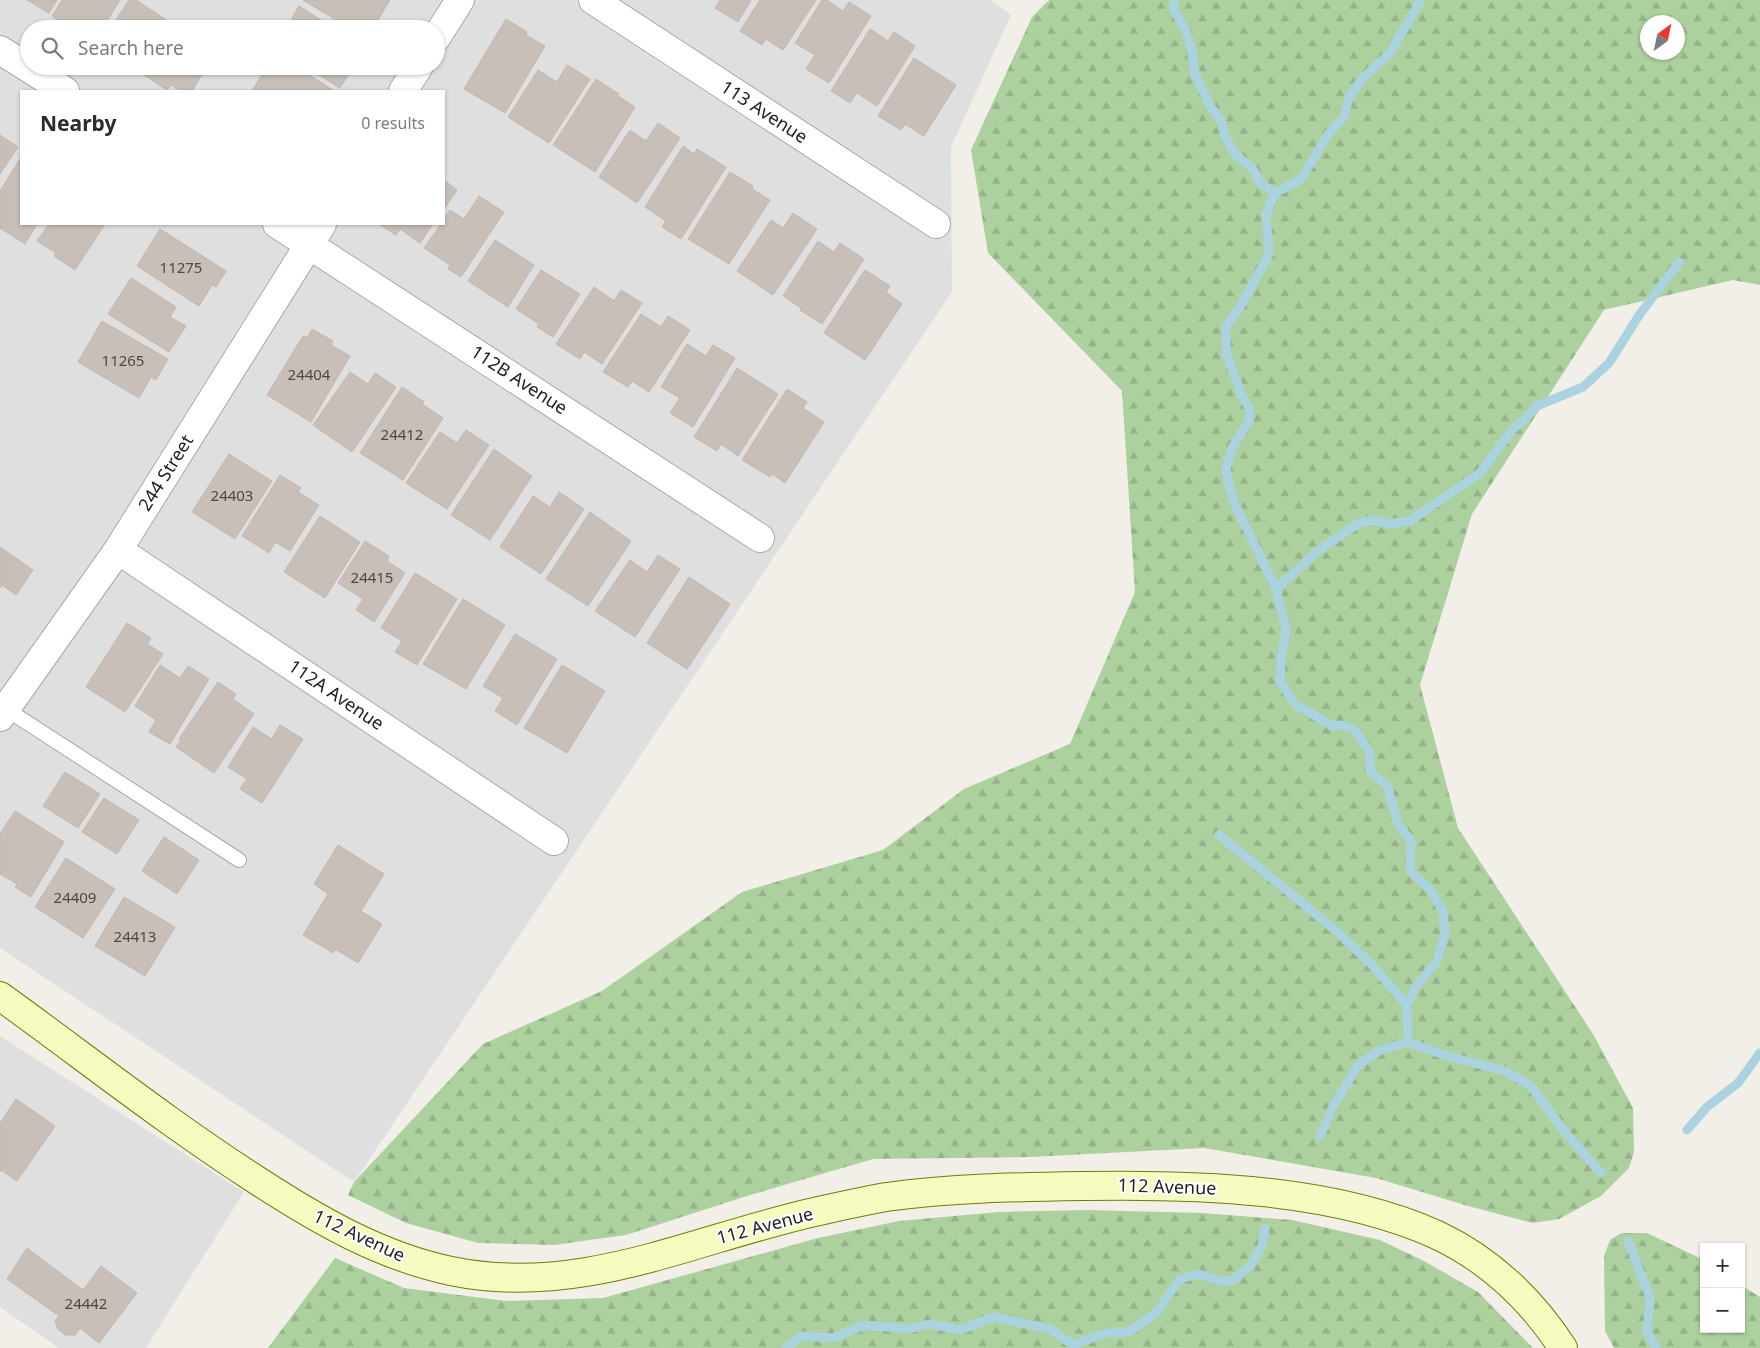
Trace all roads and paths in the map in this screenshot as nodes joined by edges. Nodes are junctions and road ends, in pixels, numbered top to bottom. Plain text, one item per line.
1 (460, 0) edge
2 (593, 0) edge
3 (445, 24) edge
4 (0, 50) edge
5 (20, 63) edge
6 (40, 75) edge
7 (413, 75) edge
8 (63, 90) edge
9 (404, 90) edge
10 (936, 224) dead end
11 (281, 225) edge
12 (315, 234) edge
13 (760, 538) dead end
14 (118, 550) junction
15 (2, 710) edge
16 (554, 841) dead end
17 (239, 860) dead end
18 (0, 996) edge
19 (1563, 1348) edge

1 - 3 street
2 - 10 street, 113 Avenue
4 - 5 street
6 - 8 street
7 - 9 street
11 - 12 street, 112B Avenue
12 - 13 street, 112B Avenue
12 - 14 street, 244 Street
14 - 15 street, 244 Street
14 - 16 street, 112A Avenue
15 - 17 lane
18 - 19 main road, 112 Avenue

